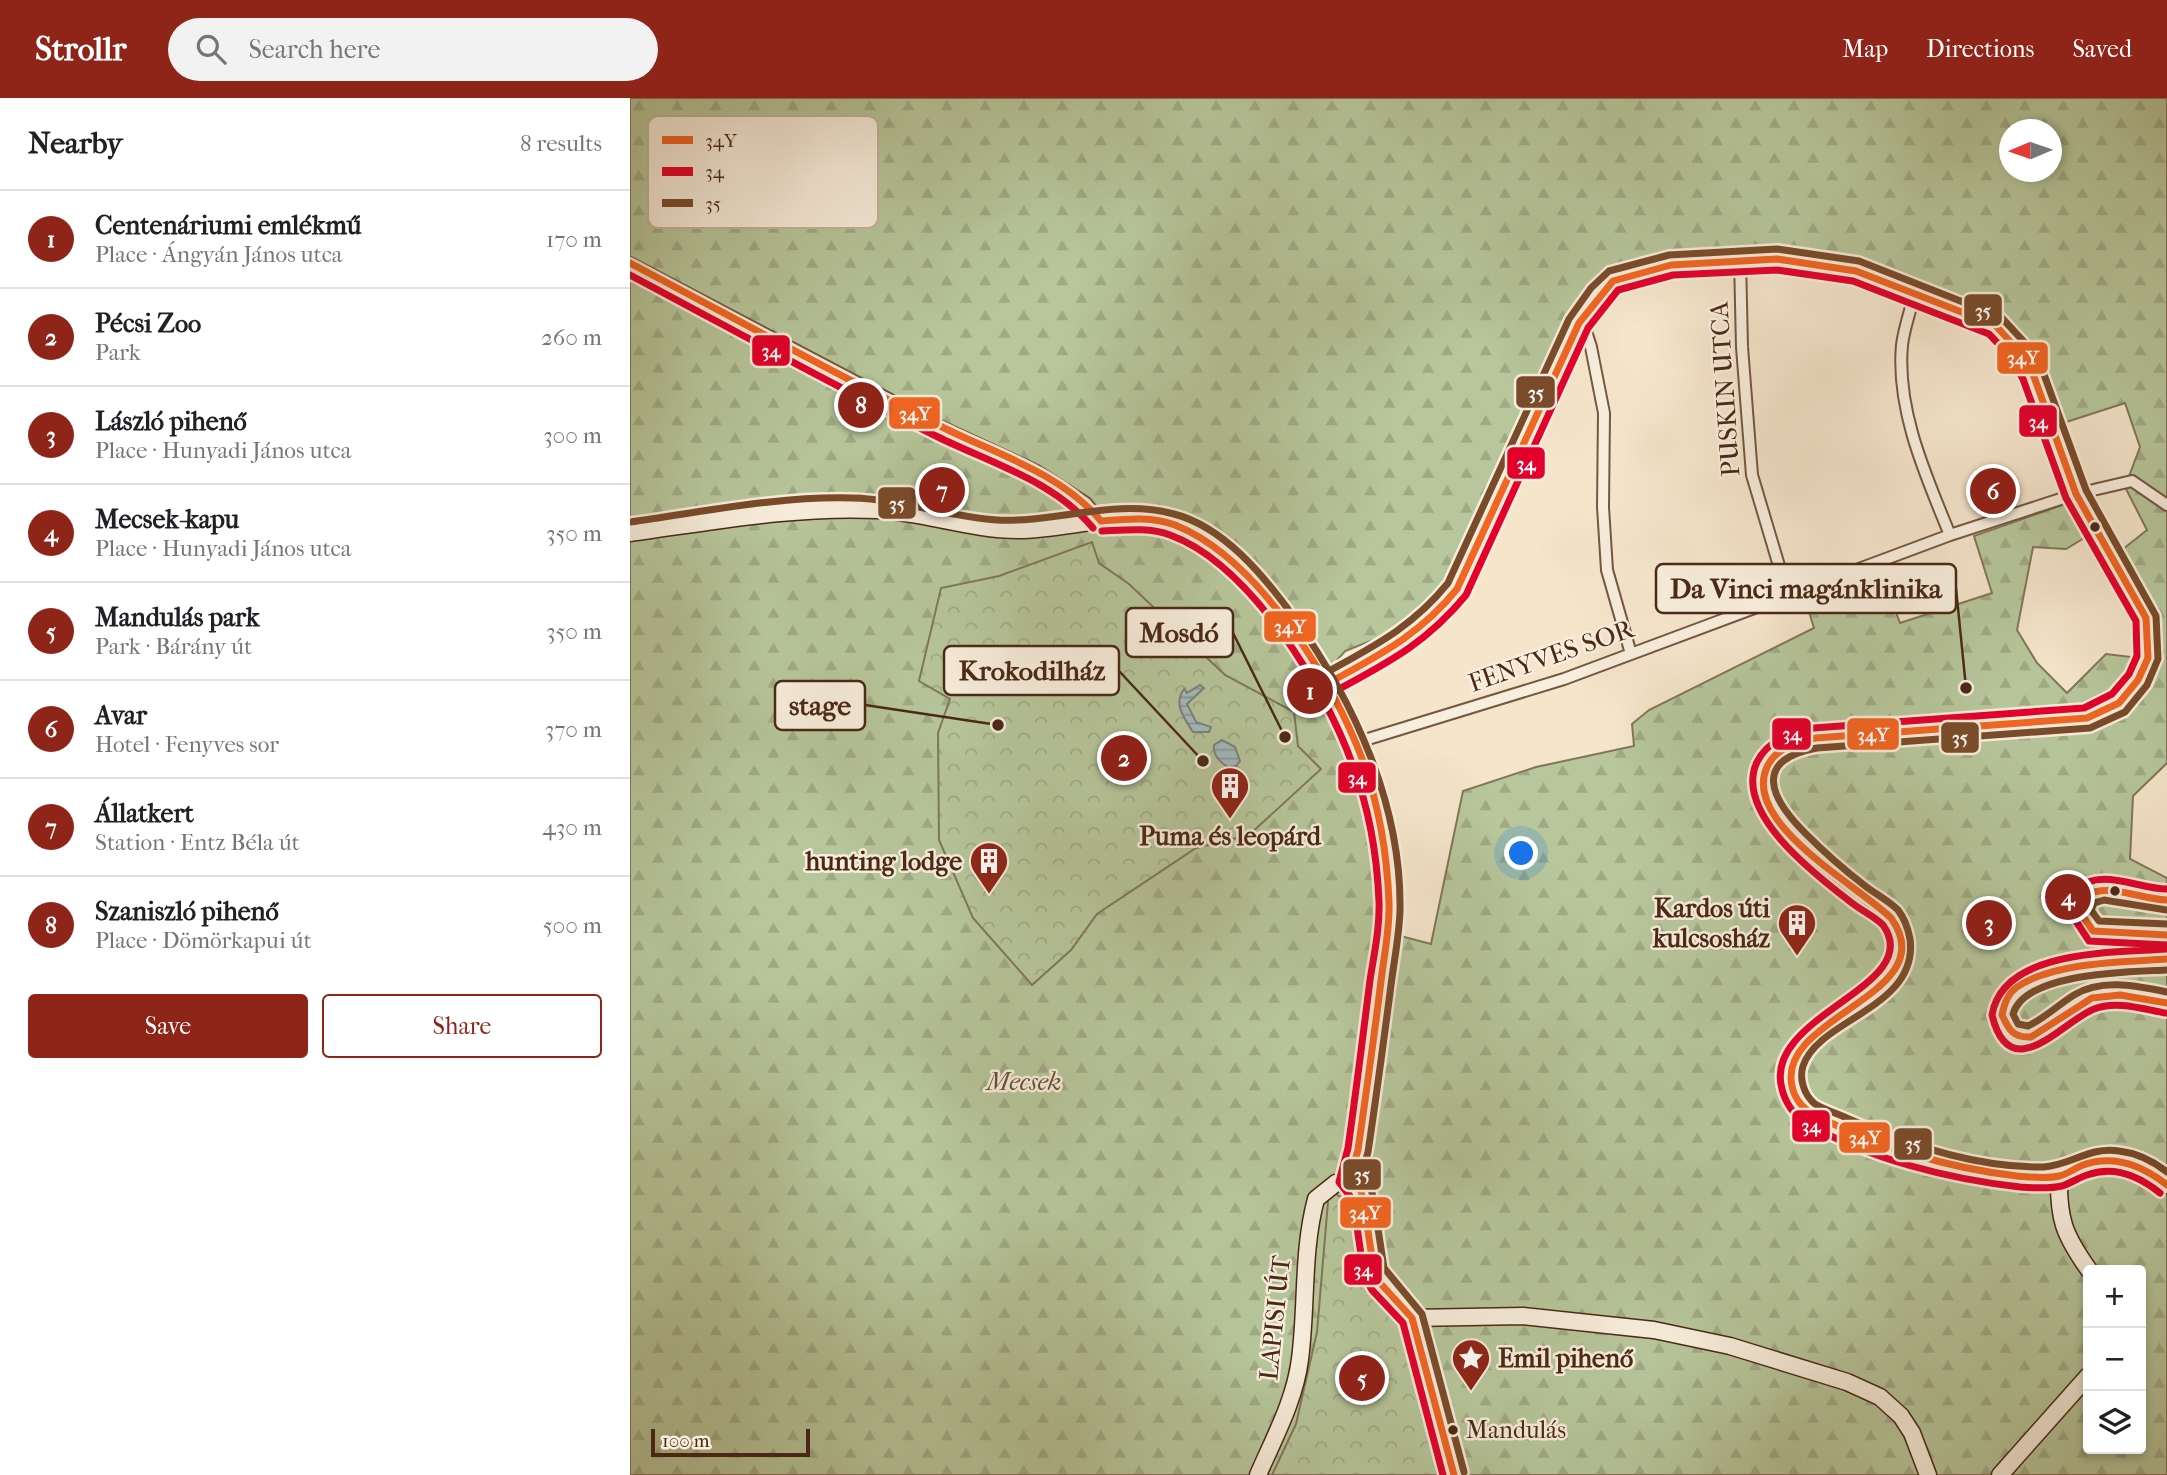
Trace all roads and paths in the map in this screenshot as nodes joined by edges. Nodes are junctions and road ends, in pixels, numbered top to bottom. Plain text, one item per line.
1 (1741, 259) junction
2 (630, 263) edge
3 (1915, 292) junction
4 (1582, 319) junction
5 (2076, 494) junction
6 (2164, 502) edge
7 (1101, 521) junction
8 (630, 533) edge
9 (1950, 535) junction
10 (1788, 596) junction
11 (1631, 653) junction
12 (1325, 685) junction
13 (1355, 743) junction
14 (2167, 900) edge
15 (2167, 935) edge
16 (2167, 958) edge
17 (2167, 1003) edge
18 (2059, 1176) junction
19 (1349, 1181) junction
20 (2167, 1185) edge
21 (2086, 1265) edge
22 (1412, 1318) junction
23 (2083, 1382) edge
24 (1258, 1475) edge
25 (1454, 1475) edge
26 (1928, 1475) edge
27 (2000, 1475) edge

1 - 3 street
1 - 4 street
1 - 10 street, PUSKIN UTCA
2 - 7 street
3 - 5 street
3 - 9 street
4 - 11 street
4 - 12 street
5 - 6 street, FENYVES SOR
5 - 9 street, FENYVES SOR
5 - 18 street
7 - 8 street
7 - 12 street
9 - 10 street, FENYVES SOR
10 - 11 street, FENYVES SOR
11 - 13 street, FENYVES SOR
12 - 13 street
13 - 19 street
14 - 15 street
16 - 17 street
18 - 20 street
18 - 21 street
19 - 22 street
19 - 24 street, LAPISI ÚT
22 - 25 street
22 - 26 street
23 - 27 street

